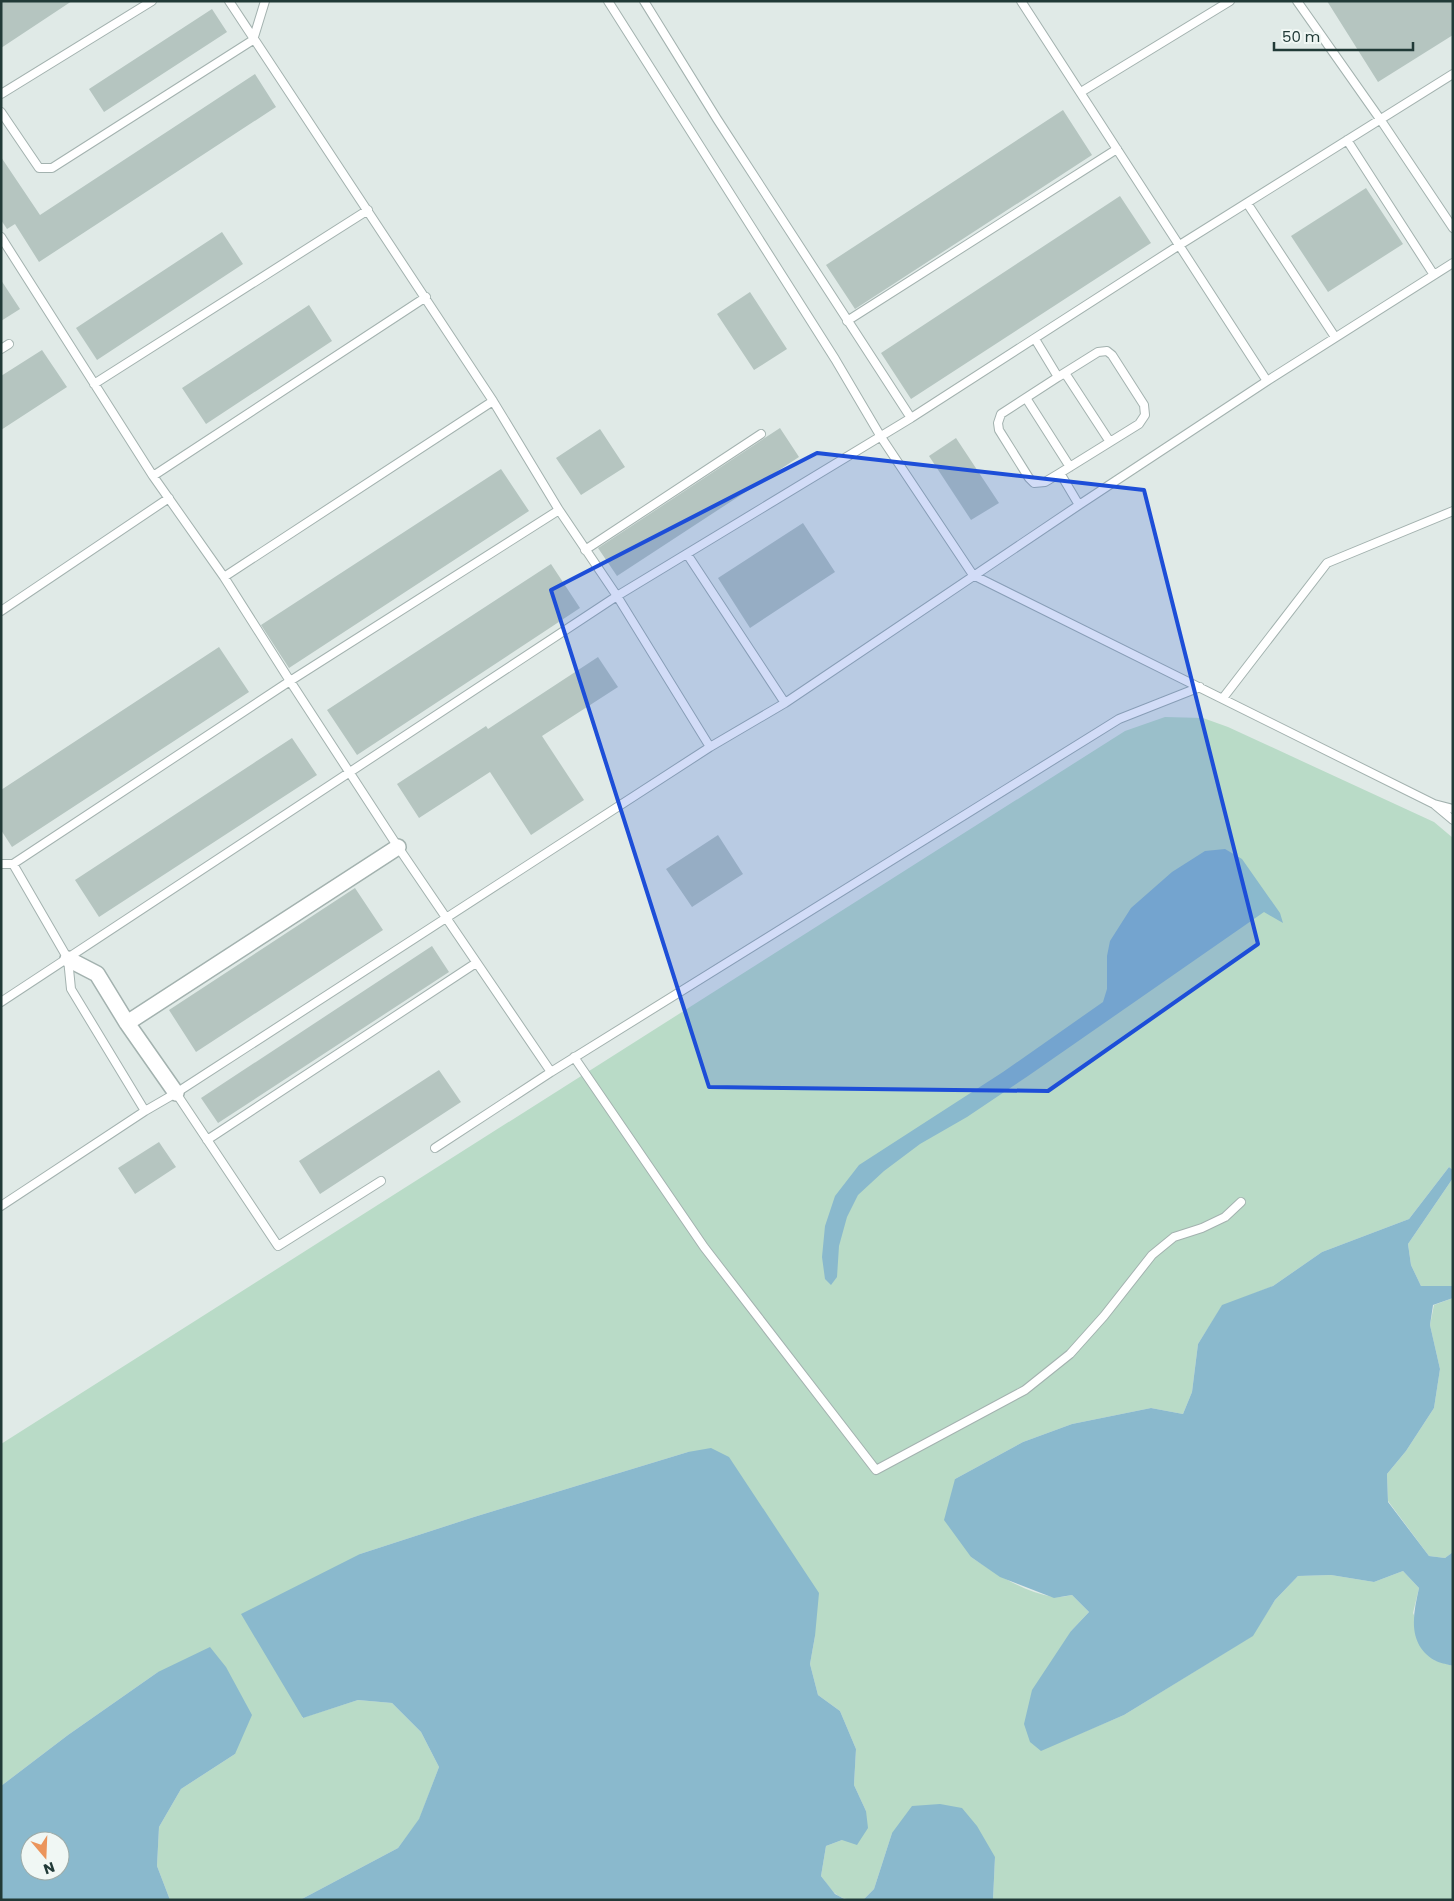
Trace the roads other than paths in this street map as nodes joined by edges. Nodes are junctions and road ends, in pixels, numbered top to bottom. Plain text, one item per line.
1 (152, 1) edge
2 (230, 1) edge
3 (265, 1) edge
4 (608, 1) edge
5 (644, 1) edge
6 (1021, 1) edge
7 (1230, 1) edge
8 (1297, 1) edge
9 (142, 4) edge
10 (253, 40) junction
11 (1453, 74) edge
12 (1081, 92) junction
13 (1, 94) edge
14 (1, 112) edge
15 (1380, 119) junction
16 (1347, 140) junction
17 (1117, 149) junction
18 (1247, 203) junction
19 (368, 210) junction
20 (1453, 228) edge
21 (1, 237) edge
22 (1178, 246) junction
23 (1453, 264) edge
24 (1434, 275) junction
25 (426, 297) junction
26 (847, 321) junction
27 (1335, 337) junction
28 (1035, 339) junction
29 (8, 344) dead end
30 (1, 349) edge
31 (1061, 375) junction
32 (1267, 381) junction
33 (94, 384) junction
34 (1026, 398) junction
35 (493, 401) junction
36 (911, 418) junction
37 (761, 434) dead end
38 (881, 436) junction
39 (1110, 442) junction
40 (1070, 467) junction
41 (1060, 473) junction
42 (153, 476) junction
43 (169, 498) junction
44 (1080, 505) junction
45 (559, 510) junction
46 (1453, 511) edge
47 (585, 550) junction
48 (687, 554) junction
49 (973, 575) junction
50 (224, 577) junction
51 (617, 596) junction
52 (1, 611) edge
53 (290, 681) junction
54 (1200, 687) junction
55 (1223, 698) junction
56 (785, 703) junction
57 (710, 747) junction
58 (350, 773) junction
59 (1434, 804) junction
60 (1453, 808) edge
61 (1453, 820) edge
62 (398, 847) junction
63 (1, 864) edge
64 (13, 864) junction
65 (446, 918) junction
66 (68, 959) junction
67 (476, 963) junction
68 (1, 1002) edge
69 (127, 1023) junction
70 (574, 1057) junction
71 (551, 1072) junction
72 (176, 1093) junction
73 (146, 1111) junction
74 (207, 1140) junction
75 (435, 1148) dead end
76 (381, 1181) dead end
77 (1241, 1202) dead end
78 (1, 1206) edge

1 - 9 lane
2 - 10 lane
3 - 10 lane
4 - 38 lane
5 - 26 lane
6 - 12 lane
7 - 12 lane
8 - 15 lane
9 - 13 lane
10 - 14 lane
10 - 19 lane
11 - 15 lane
12 - 17 lane
15 - 16 lane
15 - 20 lane
16 - 18 lane
16 - 24 lane
17 - 22 lane
17 - 26 lane
18 - 22 lane
18 - 27 lane
19 - 25 lane
19 - 33 lane
21 - 33 lane
22 - 28 lane
22 - 32 lane
23 - 24 lane
24 - 27 lane
25 - 35 lane
25 - 42 lane
26 - 36 lane
27 - 32 lane
28 - 31 lane
28 - 36 lane
29 - 30 lane
31 - 34 lane
31 - 39 lane
31 - 39 lane
32 - 44 lane
33 - 42 lane
34 - 40 lane
34 - 41 lane
35 - 45 lane
35 - 50 lane
36 - 38 lane
37 - 47 lane
38 - 48 lane
38 - 49 lane
39 - 40 lane
40 - 41 lane
41 - 44 lane
42 - 43 lane
43 - 50 lane
43 - 52 lane
44 - 49 lane
45 - 47 lane
45 - 53 lane
46 - 55 lane
47 - 51 lane
48 - 51 lane
48 - 56 lane
49 - 54 lane
49 - 56 lane
50 - 53 lane
51 - 57 lane
51 - 58 lane
53 - 58 lane
53 - 64 lane
54 - 55 lane
54 - 70 lane
55 - 59 lane
56 - 57 lane
57 - 65 lane
58 - 62 lane
58 - 66 lane
59 - 60 lane
59 - 61 lane
62 - 65 lane
62 - 69 street
63 - 64 lane
64 - 66 lane
65 - 67 lane
65 - 72 lane
66 - 68 lane
66 - 69 street
66 - 73 lane
67 - 71 lane
67 - 74 lane
69 - 72 street
70 - 71 lane
70 - 77 lane
71 - 75 lane
72 - 73 lane
72 - 74 lane
73 - 78 lane
74 - 76 lane

